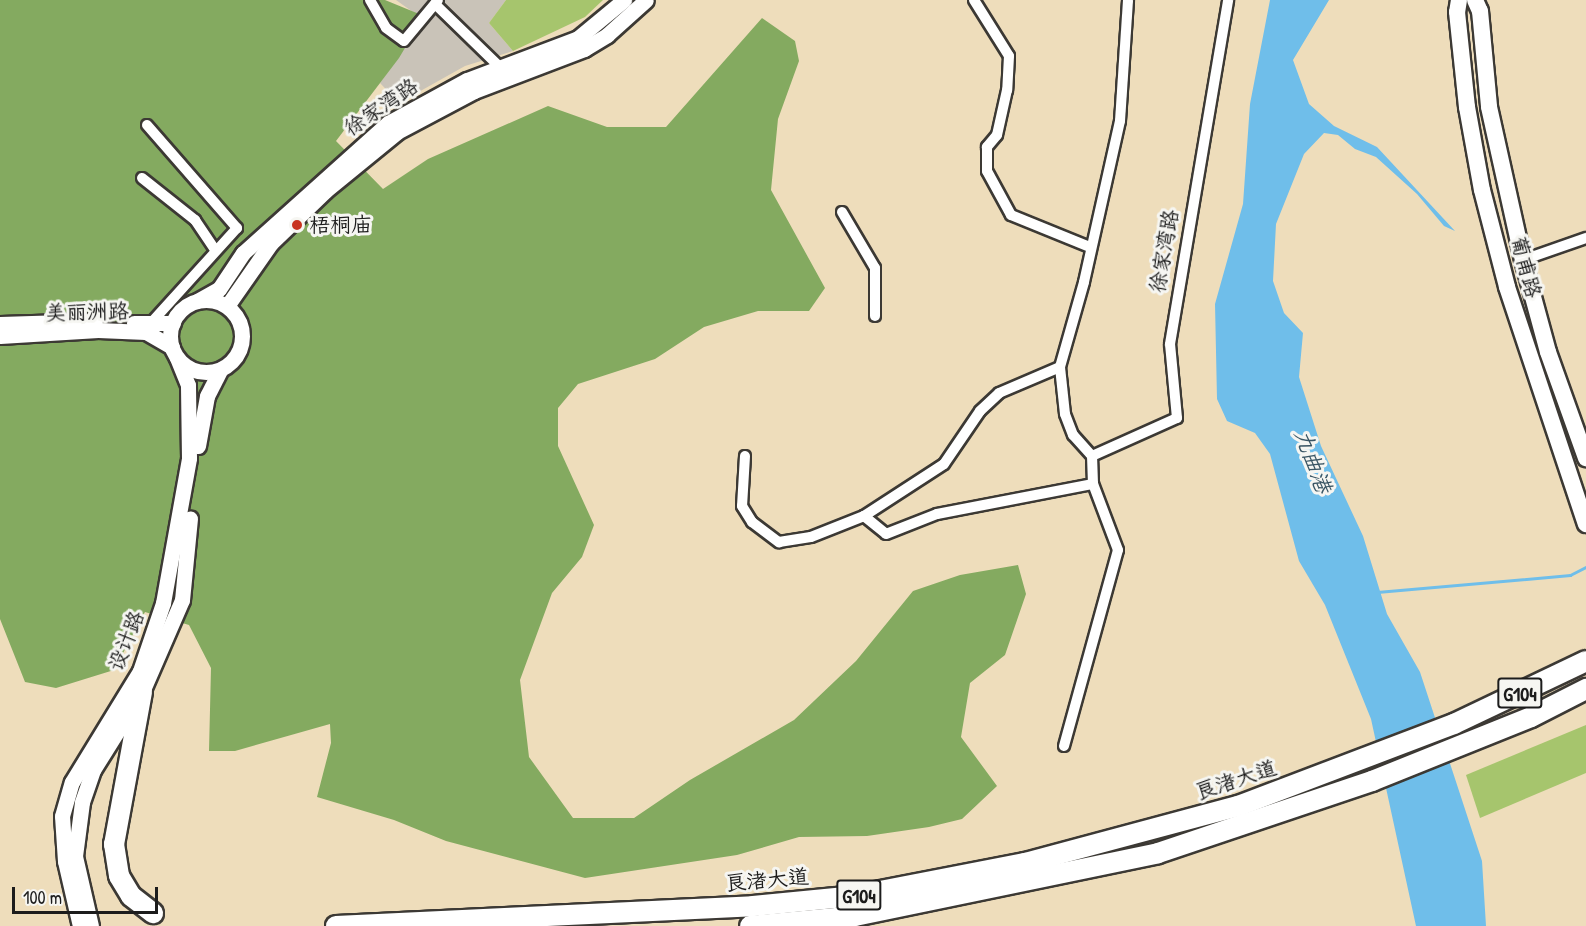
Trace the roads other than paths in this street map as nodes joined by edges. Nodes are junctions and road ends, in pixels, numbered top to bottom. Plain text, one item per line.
1 (370, 0) edge
2 (624, 0) edge
3 (646, 0) edge
4 (974, 0) edge
5 (1128, 0) edge
6 (1228, 0) edge
7 (1475, 0) edge
8 (436, 2) edge
9 (1458, 6) edge
10 (505, 72) junction
11 (147, 124) dead end
12 (142, 178) dead end
13 (842, 212) dead end
14 (1586, 238) edge
15 (1090, 247) junction
16 (216, 251) junction
17 (1523, 260) junction
18 (197, 301) junction
19 (227, 306) junction
20 (875, 316) dead end
21 (173, 323) junction
22 (0, 324) edge
23 (149, 325) junction
24 (0, 336) edge
25 (175, 352) junction
26 (1060, 367) junction
27 (220, 369) junction
28 (746, 456) dead end
29 (1092, 456) junction
30 (1586, 458) edge
31 (1093, 484) junction
32 (864, 516) junction
33 (1583, 517) edge
34 (1586, 661) edge
35 (1586, 689) edge
36 (142, 692) junction
37 (1064, 746) dead end
38 (153, 913) dead end
39 (80, 926) edge
40 (91, 926) edge
41 (336, 926) edge
42 (750, 926) edge

1 - 8 street
2 - 10 street, 徐家湾路
3 - 10 street, 徐家湾路
4 - 15 street
5 - 15 street
6 - 29 street, 徐家湾路
7 - 17 main road, 葡甫路
8 - 10 street
9 - 33 main road, 葡甫路
10 - 18 street, 徐家湾路
10 - 19 street, 徐家湾路
11 - 16 street
12 - 16 street
13 - 20 street
14 - 17 street
15 - 26 street
16 - 23 street
17 - 30 main road, 葡甫路
18 - 19 street
18 - 21 street
19 - 27 street
21 - 23 street, 美丽洲路
21 - 25 street
22 - 23 street, 美丽洲路
24 - 25 street, 美丽洲路
25 - 27 street
25 - 39 street, 设计路
26 - 29 street
26 - 32 street
27 - 36 street, 设计路
28 - 32 street
29 - 31 street
31 - 32 street
31 - 37 street
34 - 41 highway, 良渚大道 / G104
35 - 42 highway, G104
36 - 38 highway
36 - 40 street, 设计路

